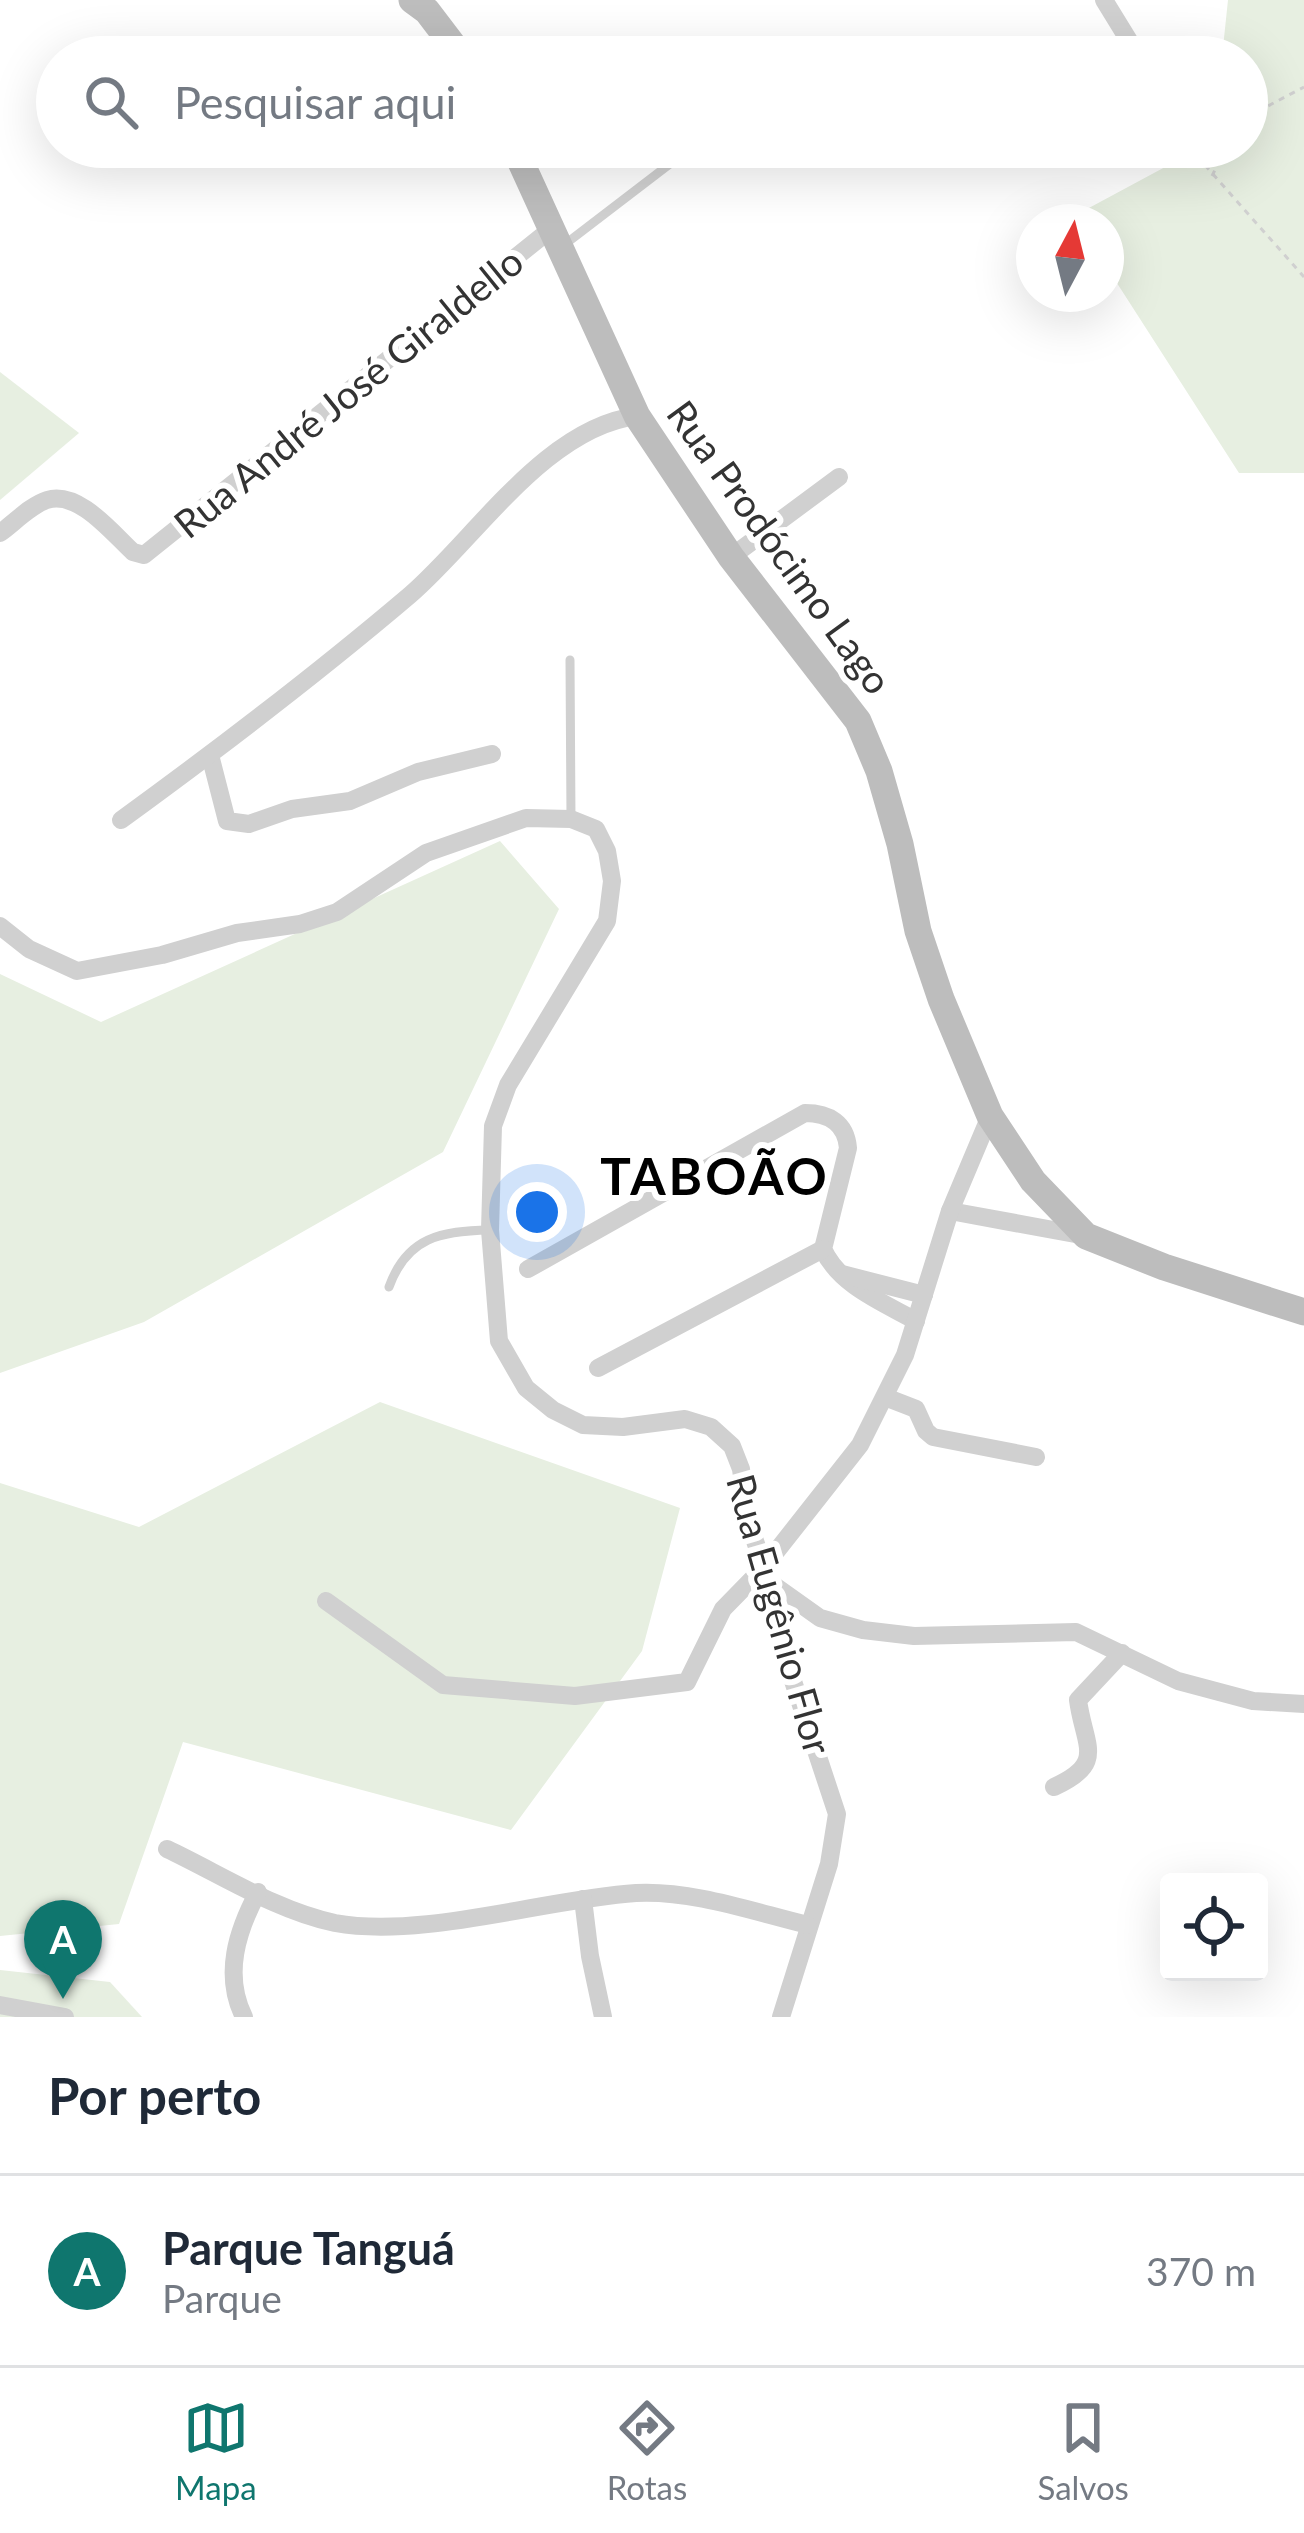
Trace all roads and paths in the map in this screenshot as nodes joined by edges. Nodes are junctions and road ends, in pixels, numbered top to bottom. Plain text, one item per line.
1 (412, 0) edge
2 (1104, 0) edge
3 (446, 36) edge
4 (1126, 36) edge
5 (1304, 87) edge
6 (1268, 106) edge
7 (524, 168) edge
8 (661, 168) edge
9 (1206, 168) edge
10 (1216, 168) edge
11 (1212, 176) junction
12 (556, 239) junction
13 (1304, 277) edge
14 (637, 416) junction
15 (839, 477) dead end
16 (0, 532) edge
17 (731, 557) junction
18 (570, 661) dead end
19 (492, 754) dead end
20 (210, 755) junction
21 (571, 819) junction
22 (121, 820) dead end
23 (0, 926) edge
24 (990, 1117) junction
25 (950, 1211) junction
26 (490, 1231) junction
27 (1086, 1236) junction
28 (823, 1249) junction
29 (528, 1269) dead end
30 (389, 1287) dead end
31 (876, 1289) junction
32 (924, 1295) junction
33 (1304, 1312) edge
34 (916, 1321) junction
35 (598, 1368) dead end
36 (885, 1397) junction
37 (1036, 1457) dead end
38 (766, 1574) junction
39 (326, 1601) dead end
40 (1122, 1653) junction
41 (1304, 1704) edge
42 (1054, 1787) dead end
43 (167, 1849) dead end
44 (258, 1892) junction
45 (584, 1899) junction
46 (808, 1925) junction
47 (0, 2005) edge
48 (65, 2017) edge
49 (244, 2017) edge
50 (603, 2017) edge
51 (781, 2017) edge

1 - 3 main road
2 - 4 street
5 - 6 path
7 - 12 main road, Rua Prodócimo Lago
8 - 12 lane
9 - 11 path
10 - 11 path
11 - 13 path
12 - 14 main road, Rua Prodócimo Lago
12 - 16 street, Rua André José Giraldello
14 - 17 main road, Rua Prodócimo Lago
14 - 20 street
15 - 17 street
17 - 24 main road, Rua Prodócimo Lago
18 - 21 lane
19 - 20 street
20 - 22 street
21 - 23 street
21 - 26 street, Rua Eugênio Flor
24 - 25 street
24 - 27 main road, Rua Prodócimo Lago
25 - 27 street
25 - 32 street
26 - 30 lane
26 - 38 street, Rua Eugênio Flor
27 - 33 main road, Rua Prodócimo Lago
28 - 29 street
28 - 31 street
28 - 35 street
31 - 32 street
31 - 34 street
32 - 34 street
34 - 36 street
36 - 37 street
36 - 38 street
38 - 39 street
38 - 40 street
38 - 46 street, Rua Eugênio Flor
40 - 41 street
40 - 42 street
43 - 44 street
44 - 45 street
44 - 49 street
45 - 46 street
45 - 50 street
46 - 51 street, Rua Eugênio Flor
47 - 48 street

